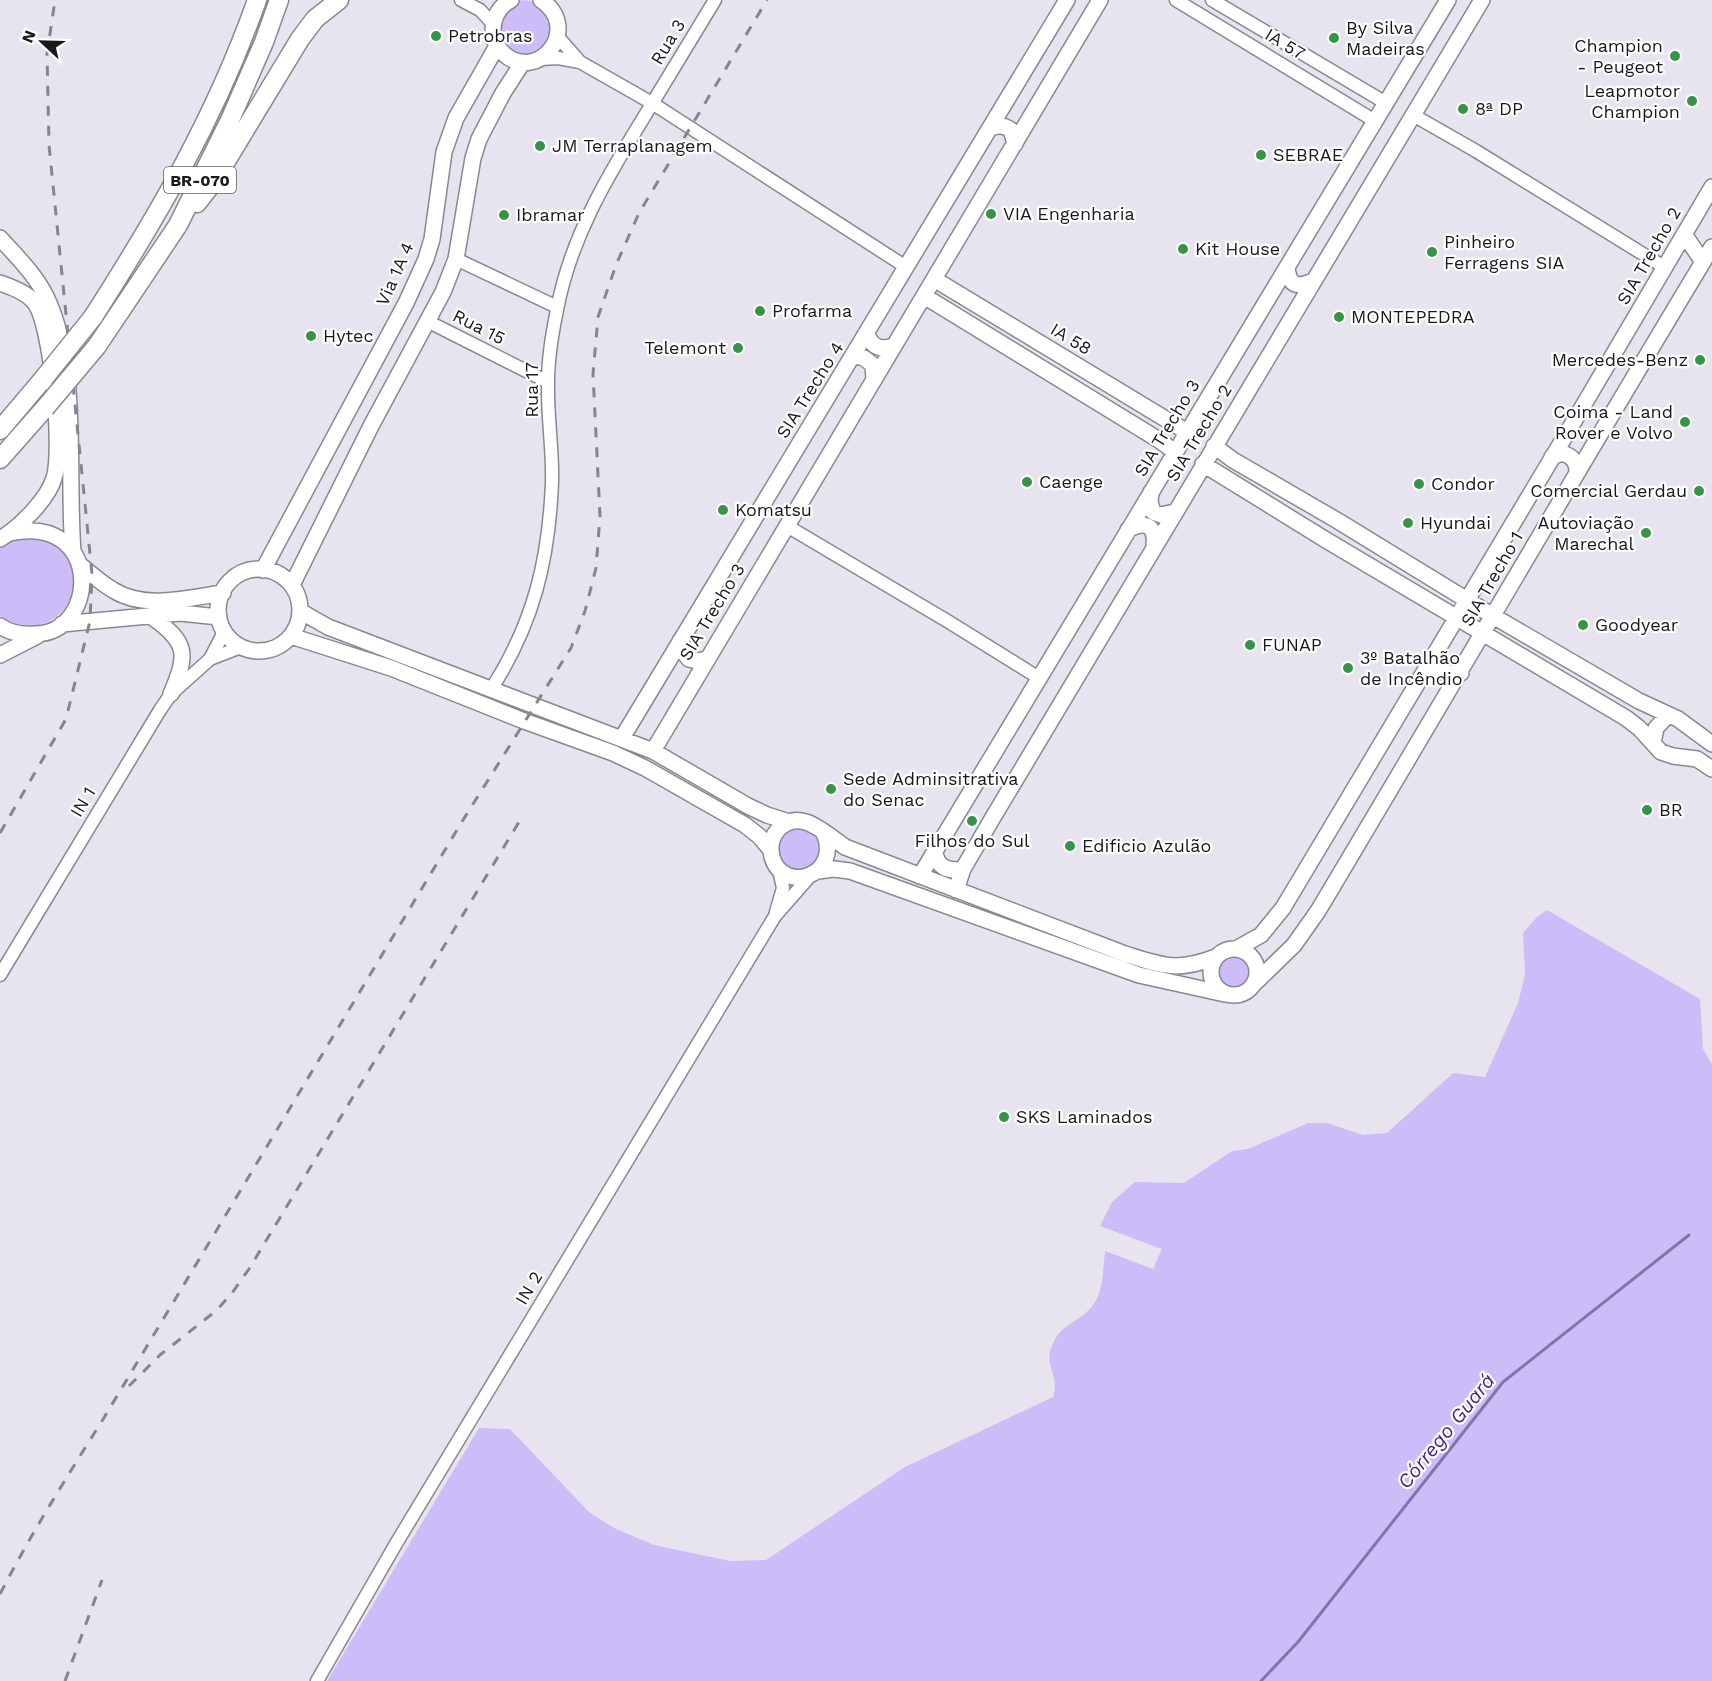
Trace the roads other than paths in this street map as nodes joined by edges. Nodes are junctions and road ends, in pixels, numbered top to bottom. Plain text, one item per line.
1 (257, 0) edge
2 (279, 0) edge
3 (339, 0) edge
4 (461, 0) edge
5 (715, 0) edge
6 (1067, 0) edge
7 (1100, 0) edge
8 (1212, 0) edge
9 (1448, 0) edge
10 (1482, 0) edge
11 (505, 1) edge
12 (1183, 2) edge
13 (550, 3) edge
14 (493, 24) junction
15 (558, 37) junction
16 (497, 46) junction
17 (541, 59) junction
18 (580, 62) junction
19 (523, 63) junction
20 (1329, 70) junction
21 (1319, 86) junction
22 (1006, 101) junction
23 (652, 103) junction
24 (1386, 103) junction
25 (1413, 115) junction
26 (1031, 116) junction
27 (1375, 121) junction
28 (990, 128) junction
29 (1015, 144) junction
30 (1712, 187) edge
31 (178, 225) junction
32 (1684, 234) junction
33 (0, 238) edge
34 (1712, 247) edge
35 (456, 260) junction
36 (1703, 262) junction
37 (906, 267) junction
38 (1287, 267) junction
39 (1664, 267) junction
40 (934, 279) junction
41 (1312, 281) junction
42 (0, 283) edge
43 (924, 296) junction
44 (1268, 298) junction
45 (557, 307) junction
46 (1292, 315) junction
47 (427, 321) junction
48 (867, 335) junction
49 (894, 346) junction
50 (1053, 350) junction
51 (854, 356) junction
52 (1042, 369) junction
53 (873, 380) junction
54 (548, 382) junction
55 (1169, 421) junction
56 (1571, 427) junction
57 (0, 430) edge
58 (1187, 432) junction
59 (1159, 440) junction
60 (1595, 441) junction
61 (1214, 446) junction
62 (1175, 452) junction
63 (1552, 457) junction
64 (0, 459) edge
65 (1203, 464) junction
66 (1577, 472) junction
67 (1151, 492) junction
68 (1174, 512) junction
69 (787, 526) junction
70 (1128, 530) junction
71 (5, 536) edge
72 (1154, 545) junction
73 (76, 558) junction
74 (263, 570) junction
75 (292, 585) junction
76 (223, 592) junction
77 (1467, 600) junction
78 (300, 611) junction
79 (152, 616) junction
80 (1457, 616) junction
81 (1493, 616) junction
82 (219, 617) junction
83 (62, 624) junction
84 (0, 626) edge
85 (224, 632) junction
86 (1483, 633) junction
87 (40, 634) junction
88 (291, 636) junction
89 (680, 641) junction
90 (241, 647) junction
91 (0, 655) edge
92 (210, 659) junction
93 (706, 659) junction
94 (1428, 665) junction
95 (1461, 673) junction
96 (1039, 678) junction
97 (492, 688) junction
98 (171, 694) junction
99 (1668, 715) junction
100 (1691, 729) junction
101 (622, 738) junction
102 (1653, 743) junction
103 (1712, 744) edge
104 (653, 751) junction
105 (1673, 756) junction
106 (1712, 769) edge
107 (789, 822) junction
108 (824, 833) junction
109 (771, 850) junction
110 (935, 851) junction
111 (963, 869) junction
112 (779, 870) junction
113 (814, 873) junction
114 (920, 876) junction
115 (956, 890) junction
116 (775, 916) junction
117 (1236, 949) junction
118 (1216, 957) junction
119 (0, 975) edge
120 (1256, 982) junction
121 (1225, 994) junction
122 (317, 1681) edge

1 - 57 highway, BR-070, bridge
2 - 31 highway, BR-070
3 - 31 highway
4 - 14 street
5 - 23 street, Rua 3
6 - 22 main road, SIA Trecho 4
7 - 26 main road, SIA Trecho 3
8 - 20 street, IA 57
9 - 24 main road, SIA Trecho 3
10 - 25 main road, SIA Trecho 2
11 - 14 main road
12 - 21 street, IA 57
13 - 15 main road
14 - 16 main road
15 - 17 main road
15 - 18 street
16 - 19 main road
16 - 74 main road, Via 1A 4
17 - 18 street
17 - 19 main road
18 - 23 street
19 - 35 main road
20 - 21 street
20 - 24 street, IA 57
21 - 27 street, IA 57
22 - 26 main road
22 - 28 main road, SIA Trecho 4
23 - 37 street
23 - 45 street, Rua 17
24 - 27 main road, SIA Trecho 3
25 - 39 street
25 - 41 main road, SIA Trecho 2
26 - 29 main road, SIA Trecho 3
27 - 38 main road, SIA Trecho 3
28 - 29 main road
28 - 37 main road, SIA Trecho 4
29 - 40 main road, SIA Trecho 3
30 - 32 main road, SIA Trecho 2
31 - 64 highway, BR-070, bridge
32 - 36 main road
32 - 39 main road, SIA Trecho 2
33 - 73 main road
34 - 36 main road, SIA Trecho 1
35 - 45 street
35 - 47 main road
36 - 60 main road, SIA Trecho 1
37 - 48 main road, SIA Trecho 4
38 - 41 main road
38 - 44 main road, SIA Trecho 3
39 - 56 main road, SIA Trecho 2
40 - 43 main road, SIA Trecho 3
40 - 50 main road, IA 58
41 - 46 main road, SIA Trecho 2
42 - 71 main road
43 - 49 main road, SIA Trecho 3
43 - 52 main road
44 - 46 main road
44 - 58 main road, SIA Trecho 3
45 - 54 street, Rua 17
46 - 61 main road, SIA Trecho 2
47 - 54 street, Rua 15
47 - 75 main road
48 - 49 main road
48 - 51 main road, SIA Trecho 4
49 - 53 main road, SIA Trecho 3
50 - 52 main road
50 - 55 main road, IA 58
51 - 53 main road
51 - 89 main road, SIA Trecho 4
52 - 59 main road
53 - 69 main road, SIA Trecho 3
54 - 97 street, Rua 17
55 - 58 main road, IA 58
55 - 59 main road
56 - 60 main road
56 - 63 main road, SIA Trecho 2
58 - 62 main road, SIA Trecho 3
59 - 62 main road
60 - 66 main road, SIA Trecho 1
61 - 65 main road, SIA Trecho 2
61 - 77 main road
62 - 67 main road, SIA Trecho 3
63 - 66 main road
63 - 77 main road, SIA Trecho 2
65 - 68 main road, SIA Trecho 2
65 - 80 main road
66 - 81 main road, SIA Trecho 1
67 - 68 main road
67 - 70 main road, SIA Trecho 3
68 - 72 main road, SIA Trecho 2
69 - 93 main road, SIA Trecho 3
69 - 96 street
70 - 72 main road
70 - 96 main road, SIA Trecho 3
71 - 73 main road
72 - 111 main road, SIA Trecho 2
73 - 76 main road
73 - 83 main road
74 - 75 main road
74 - 76 main road
75 - 78 main road
76 - 82 main road
77 - 80 main road, SIA Trecho 2
77 - 81 main road
78 - 88 main road
78 - 97 main road
79 - 82 main road
79 - 83 main road
79 - 98 main road
80 - 86 main road
80 - 94 main road, SIA Trecho 2
81 - 86 main road, SIA Trecho 1
81 - 99 main road
82 - 85 main road
83 - 87 main road
84 - 87 main road
85 - 90 main road
85 - 92 street, IN 1
86 - 95 main road, SIA Trecho 1
86 - 102 main road
87 - 91 main road
88 - 90 main road
88 - 109 main road
89 - 93 main road
89 - 101 main road, SIA Trecho 4
90 - 92 street, IN 1
92 - 98 street, IN 1
93 - 104 main road, SIA Trecho 3
94 - 95 main road
94 - 117 main road, SIA Trecho 2
95 - 120 main road, SIA Trecho 1
96 - 110 main road, SIA Trecho 3
97 - 101 main road
98 - 119 street, IN 1
99 - 100 main road
99 - 102 main road
100 - 103 main road
100 - 105 main road
101 - 104 main road
102 - 105 main road
104 - 107 main road
105 - 106 main road
107 - 108 main road
107 - 109 main road
108 - 113 main road
108 - 114 main road
109 - 112 main road
110 - 111 main road
110 - 114 main road, SIA Trecho 3
111 - 115 main road, SIA Trecho 2
112 - 113 main road
112 - 116 street, IN 2
113 - 116 street, IN 2
113 - 121 main road
114 - 115 main road
115 - 118 main road
116 - 122 street, IN 2
117 - 118 main road
117 - 120 main road
118 - 121 main road
120 - 121 main road

